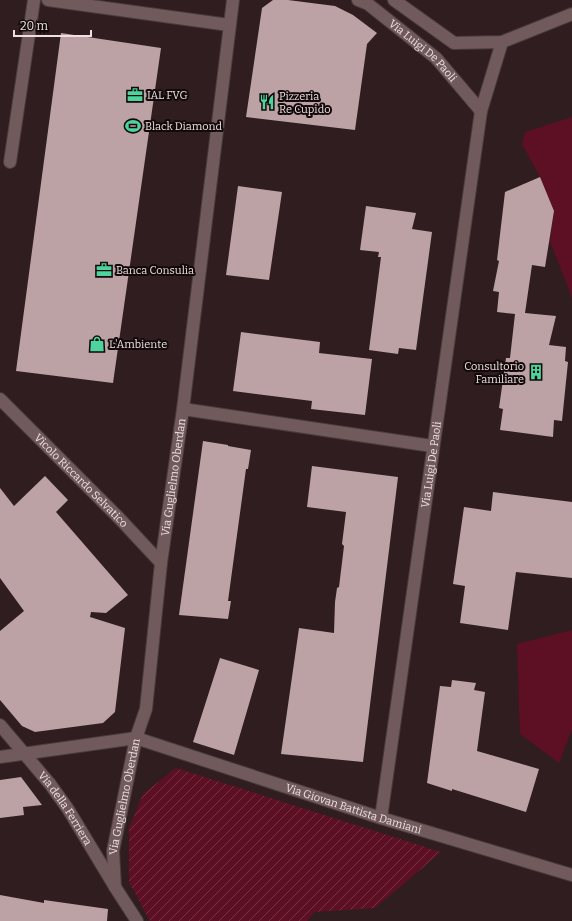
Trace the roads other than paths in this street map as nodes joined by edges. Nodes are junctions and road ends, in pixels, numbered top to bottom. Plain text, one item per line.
1 (34, 0) edge
2 (56, 0) edge
3 (233, 0) edge
4 (358, 0) edge
5 (394, 0) edge
6 (572, 14) edge
7 (229, 25) junction
8 (502, 42) junction
9 (481, 111) junction
10 (10, 162) dead end
11 (0, 399) edge
12 (183, 409) junction
13 (432, 446) junction
14 (161, 563) junction
15 (0, 725) edge
16 (136, 738) junction
17 (24, 754) junction
18 (0, 757) edge
19 (381, 818) junction
20 (572, 875) edge
21 (115, 887) junction
22 (137, 921) edge

1 - 10 street
2 - 7 street
3 - 7 street, Via Guglielmo Oberdan
4 - 9 street, Via Luigi De Paoli
5 - 8 street, Via Luigi De Paoli
6 - 8 street, Via Luigi De Paoli
7 - 12 street, Via Guglielmo Oberdan
8 - 9 street, Via Luigi De Paoli
9 - 13 street, Via Luigi De Paoli
11 - 14 street, Vicolo Riccardo Selvatico
12 - 13 street
12 - 14 street, Via Guglielmo Oberdan
13 - 19 street, Via Luigi De Paoli
14 - 16 street, Via Guglielmo Oberdan
15 - 17 street, Via della Ferriera
16 - 17 street
16 - 19 street, Via Giovan Battista Damiani
16 - 21 street, Via Guglielmo Oberdan
17 - 18 street
17 - 21 street, Via della Ferriera
19 - 20 street, Via Giovan Battista Damiani
21 - 22 street, Via Guglielmo Oberdan

